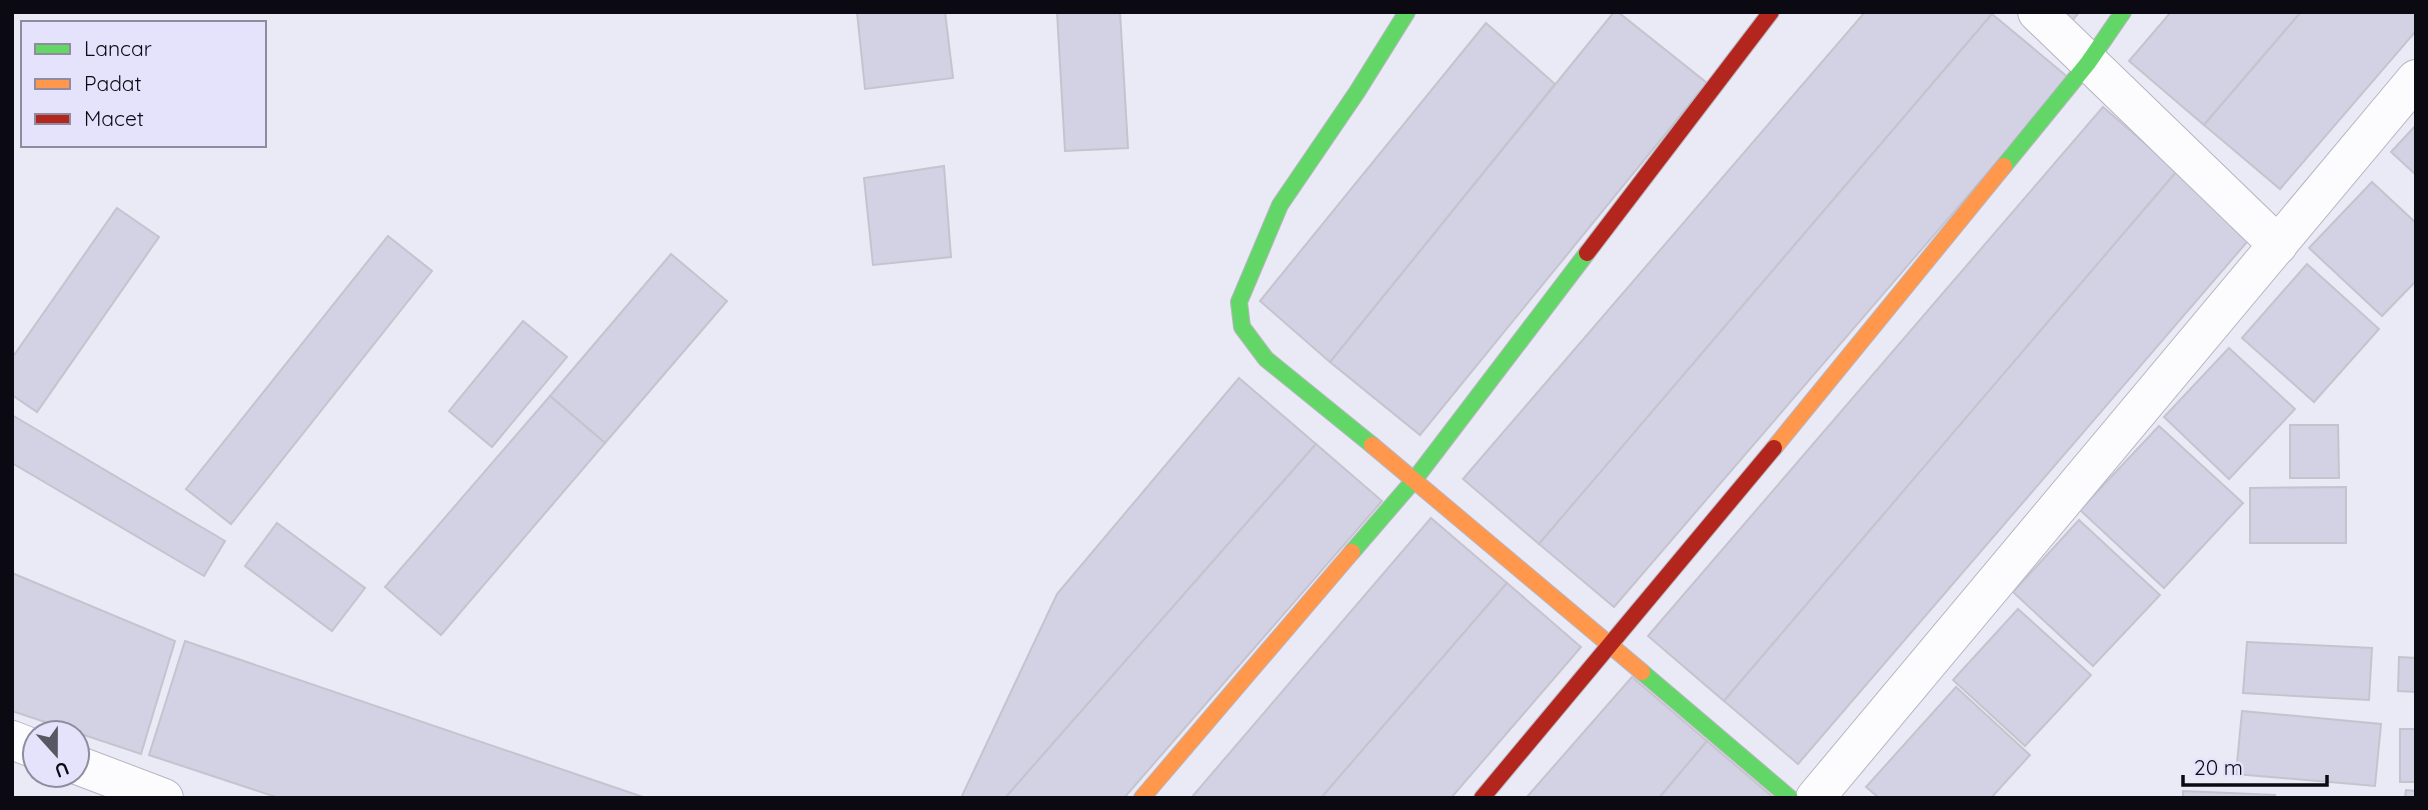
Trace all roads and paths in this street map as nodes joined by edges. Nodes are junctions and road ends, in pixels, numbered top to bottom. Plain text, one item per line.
1 (1407, 12) edge
2 (1771, 12) edge
3 (2037, 12) edge
4 (2123, 12) edge
5 (2088, 63) junction
6 (2416, 79) edge
7 (2278, 245) junction
8 (1415, 479) junction
9 (1611, 646) junction
10 (91, 770) edge
11 (164, 798) edge
12 (1142, 798) edge
13 (1482, 798) edge
14 (1790, 798) edge
15 (1815, 798) edge

1 - 8 street
2 - 8 street
3 - 5 street
4 - 5 street
5 - 7 street
5 - 9 street
6 - 7 street
7 - 15 street
8 - 9 street
8 - 12 street
9 - 13 street
9 - 14 street
10 - 11 street

